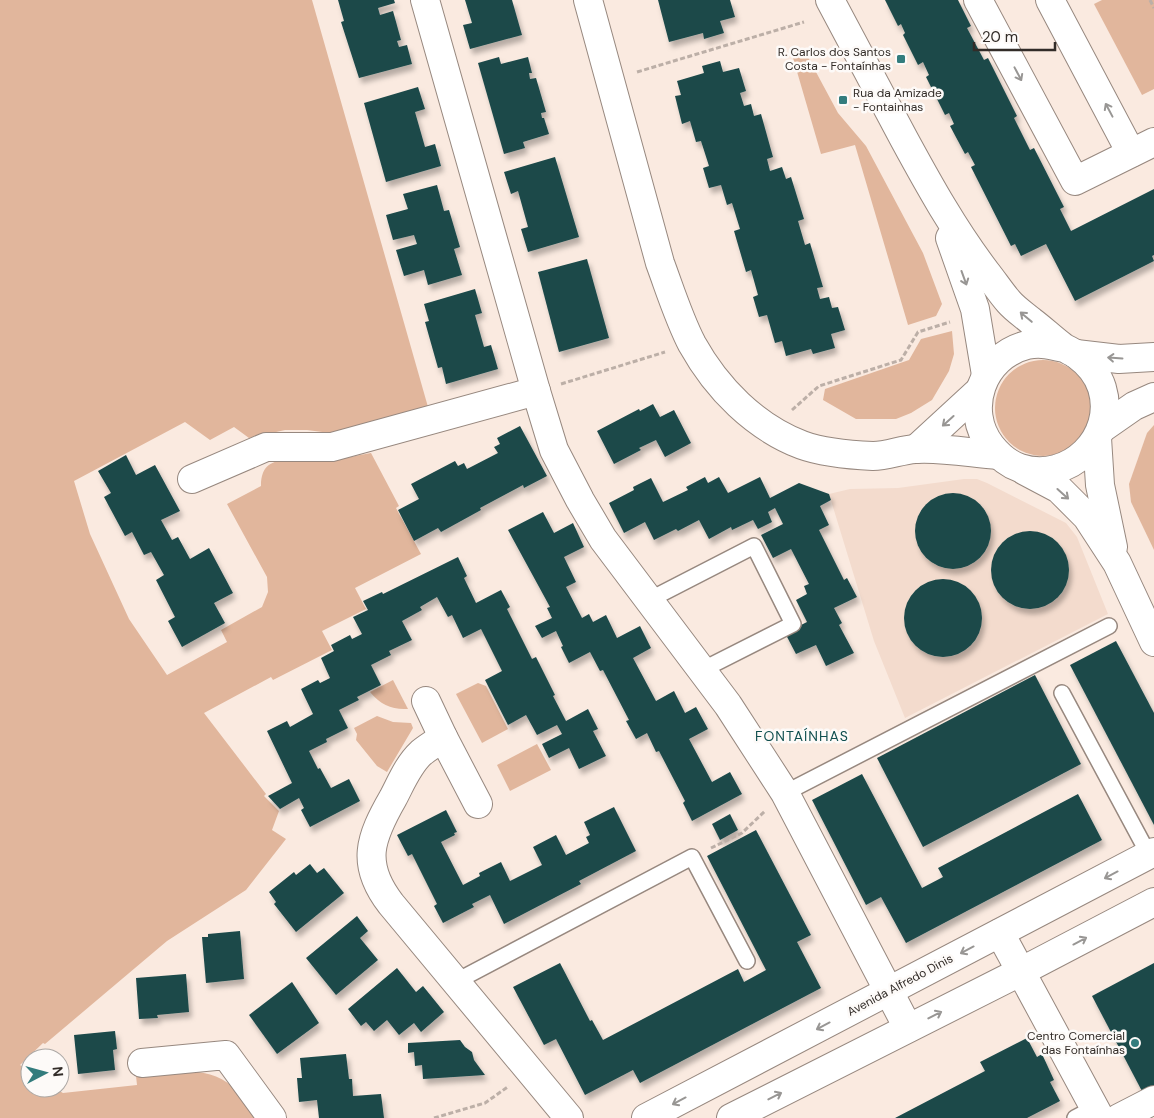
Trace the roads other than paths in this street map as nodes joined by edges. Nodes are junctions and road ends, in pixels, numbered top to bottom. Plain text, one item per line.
1 (425, 0) edge
2 (588, 0) edge
3 (830, 0) edge
4 (978, 0) edge
5 (1050, 0) edge
6 (1143, 147) edge
7 (936, 199) junction
8 (1070, 351) junction
9 (1154, 357) edge
10 (982, 383) junction
11 (536, 391) junction
12 (1154, 397) edge
13 (1099, 434) junction
14 (916, 449) junction
15 (998, 455) junction
16 (1021, 469) junction
17 (192, 479) dead end
18 (1116, 563) junction
19 (649, 600) junction
20 (1109, 626) dead end
21 (1154, 642) edge
22 (702, 670) junction
23 (1062, 693) dead end
24 (426, 700) dead end
25 (443, 738) junction
26 (785, 793) junction
27 (478, 804) dead end
28 (1151, 853) edge
29 (1154, 902) edge
30 (1000, 933) junction
31 (747, 961) dead end
32 (1020, 972) junction
33 (455, 982) junction
34 (889, 991) junction
35 (908, 1028) junction
36 (142, 1063) dead end
37 (1154, 1100) edge
38 (1097, 1115) edge
39 (272, 1118) edge
40 (569, 1118) edge
41 (646, 1118) edge
42 (731, 1118) edge

1 - 11 street
2 - 14 street
3 - 7 street
4 -> 6 street
6 -> 5 street
8 -> 7 street
7 -> 10 street
9 -> 8 street
8 - 10 street
8 - 13 street
10 -> 14 street
10 - 15 street
11 - 17 street
11 - 19 street
12 - 13 street
13 - 16 street
13 - 18 street
14 - 15 street
15 - 16 street
16 -> 18 street
18 - 21 street
19 - 22 street
19 - 22 lane
20 - 26 lane
22 - 26 street
23 - 28 lane
24 - 25 street
25 - 27 street
25 - 33 street
26 - 34 street
28 -> 30 street, Avenida Alfredo Dinis
32 -> 29 street
30 - 32 street
30 -> 34 street, Avenida Alfredo Dinis
31 - 33 lane
35 -> 32 street
32 - 38 street
33 - 40 street
34 - 35 street
34 -> 41 street, Avenida Alfredo Dinis
42 -> 35 street
36 - 39 street
37 - 38 street

